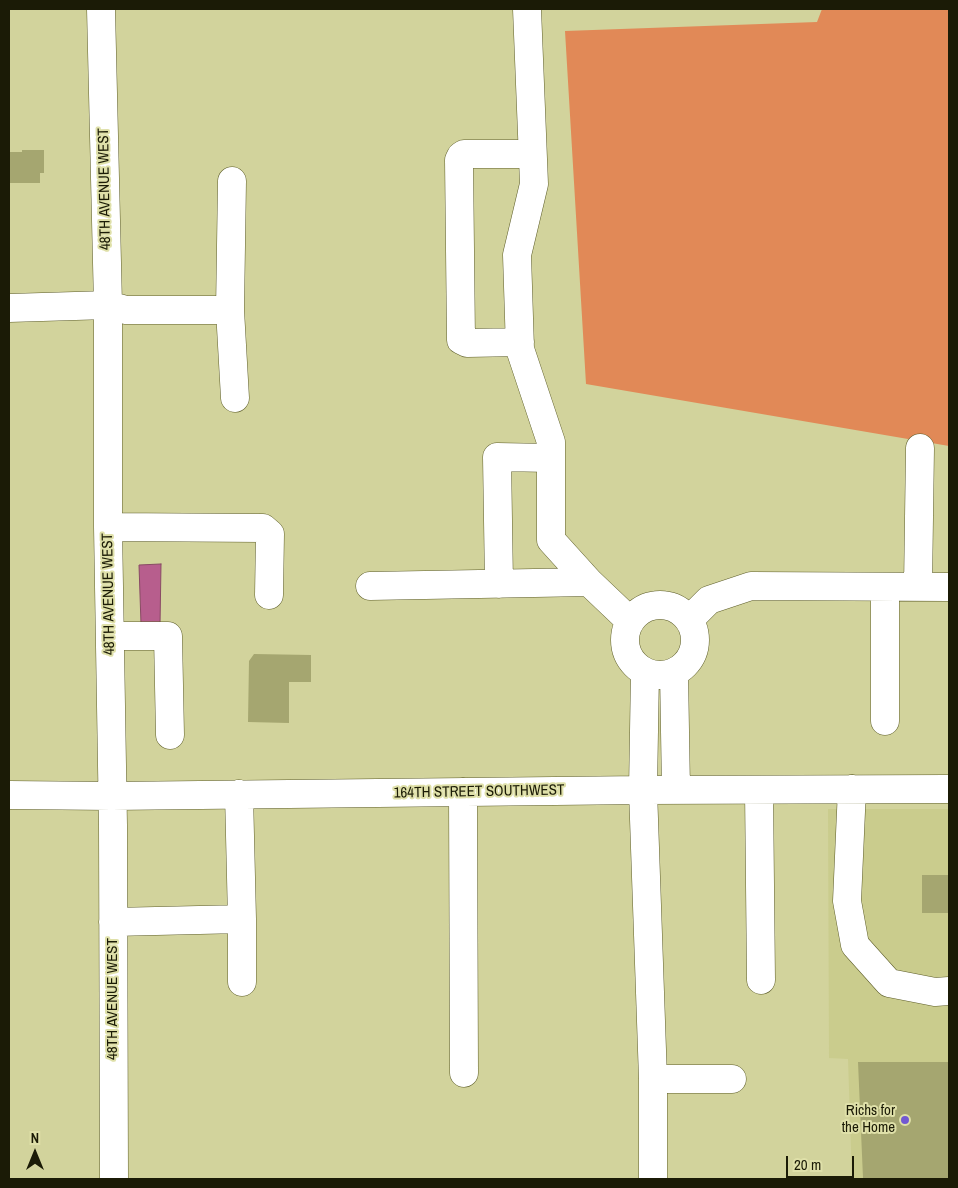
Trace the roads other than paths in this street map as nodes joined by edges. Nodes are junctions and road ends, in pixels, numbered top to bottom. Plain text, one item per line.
1 (101, 9) edge
2 (526, 9) edge
3 (532, 154) junction
4 (232, 181) dead end
5 (108, 306) junction
6 (9, 308) edge
7 (230, 310) junction
8 (520, 342) junction
9 (235, 398) dead end
10 (920, 448) dead end
11 (551, 458) junction
12 (108, 527) junction
13 (589, 582) junction
14 (499, 584) junction
15 (370, 586) dead end
16 (885, 587) junction
17 (918, 587) junction
18 (949, 587) edge
19 (270, 595) dead end
20 (689, 620) junction
21 (630, 621) junction
22 (110, 636) junction
23 (645, 672) junction
24 (674, 672) junction
25 (885, 721) dead end
26 (170, 735) dead end
27 (852, 789) junction
28 (949, 789) edge
29 (643, 790) junction
30 (676, 790) junction
31 (759, 790) junction
32 (463, 792) junction
33 (239, 794) junction
34 (9, 795) edge
35 (112, 796) junction
36 (242, 920) junction
37 (113, 922) junction
38 (761, 980) dead end
39 (242, 982) dead end
40 (949, 991) edge
41 (464, 1073) dead end
42 (653, 1079) junction
43 (732, 1079) dead end
44 (114, 1179) edge
45 (653, 1179) edge

1 - 5 street, 48TH AVENUE WEST
2 - 3 street
3 - 8 street
3 - 8 street
4 - 7 street
5 - 6 street
5 - 7 street
5 - 12 street, 48TH AVENUE WEST
7 - 9 street
8 - 11 street
10 - 17 street
11 - 13 street
11 - 14 street
12 - 19 street
12 - 22 street, 48TH AVENUE WEST
13 - 14 street
13 - 21 street
14 - 15 street
16 - 17 street
16 - 20 street
16 - 25 street
17 - 18 street
20 - 21 street
20 - 24 street
21 - 23 street
22 - 26 street
22 - 35 street, 48TH AVENUE WEST
23 - 24 street
23 - 29 street
24 - 30 street
27 - 28 street, 164TH STREET SOUTHWEST
27 - 31 street, 164TH STREET SOUTHWEST
27 - 40 street
29 - 30 street, 164TH STREET SOUTHWEST
29 - 32 street, 164TH STREET SOUTHWEST
29 - 42 street
30 - 31 street, 164TH STREET SOUTHWEST
31 - 38 street
32 - 33 street, 164TH STREET SOUTHWEST
32 - 41 street
33 - 35 street, 164TH STREET SOUTHWEST
33 - 36 street
34 - 35 street, 164TH STREET SOUTHWEST
35 - 37 street, 48TH AVENUE WEST
36 - 37 street
36 - 39 street
37 - 44 street, 48TH AVENUE WEST
42 - 43 street
42 - 45 street

